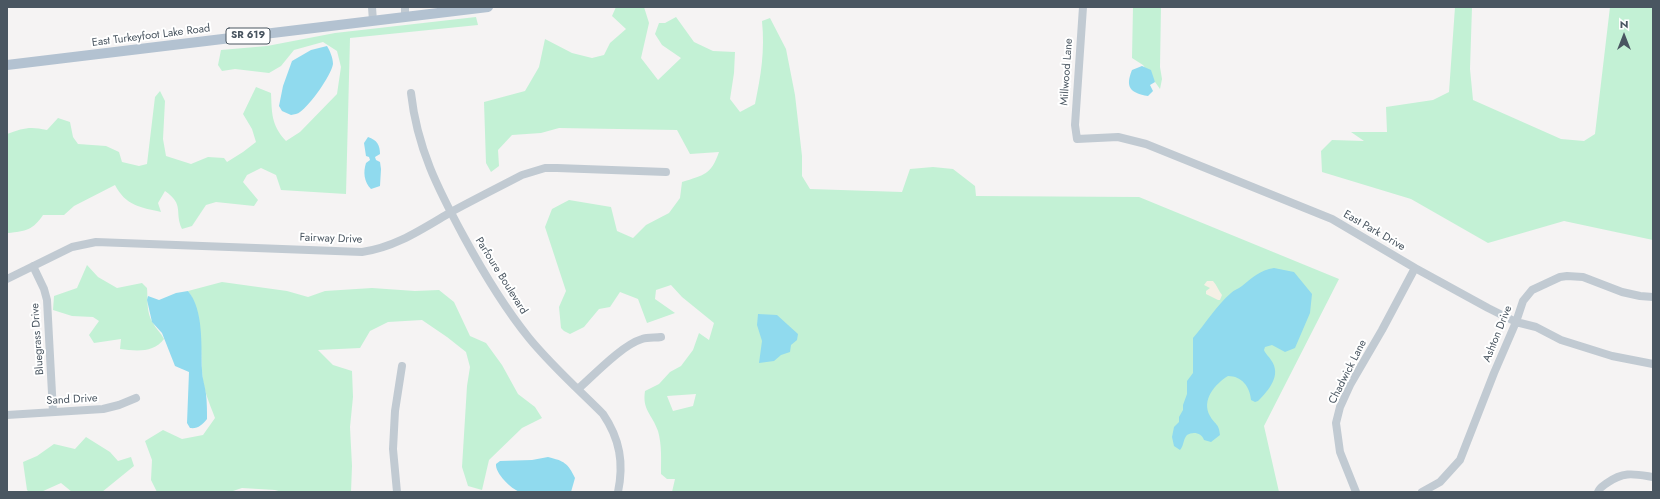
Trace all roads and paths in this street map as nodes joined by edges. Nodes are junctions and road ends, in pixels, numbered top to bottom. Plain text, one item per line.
1 (372, 7) edge
2 (488, 7) edge
3 (1083, 7) edge
4 (445, 10) edge
5 (405, 12) edge
6 (373, 21) junction
7 (7, 65) edge
8 (411, 93) dead end
9 (1077, 138) joint
10 (666, 172) dead end
11 (451, 213) junction
12 (33, 266) junction
13 (1415, 268) junction
14 (7, 279) edge
15 (1653, 297) edge
16 (1516, 322) junction
17 (661, 337) dead end
18 (1653, 364) edge
19 (402, 366) dead end
20 (578, 390) junction
21 (136, 398) dead end
22 (53, 412) junction
23 (7, 415) edge
24 (1653, 477) edge
25 (397, 492) edge
26 (618, 492) edge
27 (1356, 492) edge
28 (1422, 492) edge
29 (1598, 492) edge

1 - 6 street
2 - 4 main road, East Turkeyfoot Lake Road / SR 619
3 - 9 street, Millwood Lane
4 - 5 main road, East Turkeyfoot Lake Road / SR 619
5 - 6 main road, East Turkeyfoot Lake Road / SR 619
6 - 7 main road, East Turkeyfoot Lake Road / SR 619
8 - 11 street, Parfoure Boulevard
9 - 13 street, East Park Drive
10 - 11 street, Fairway Drive
11 - 12 street, Fairway Drive
11 - 20 street, Parfoure Boulevard
12 - 14 street, Fairway Drive
12 - 22 street, Bluegrass Drive
13 - 16 street, East Park Drive
13 - 27 street, Chadwick Lane
15 - 16 street, Ashton Drive
16 - 18 street, East Park Drive
16 - 28 street, Ashton Drive
17 - 20 street
19 - 25 street
20 - 26 street, Parfoure Boulevard
21 - 22 street, Sand Drive
22 - 23 street, Sand Drive
24 - 29 street

